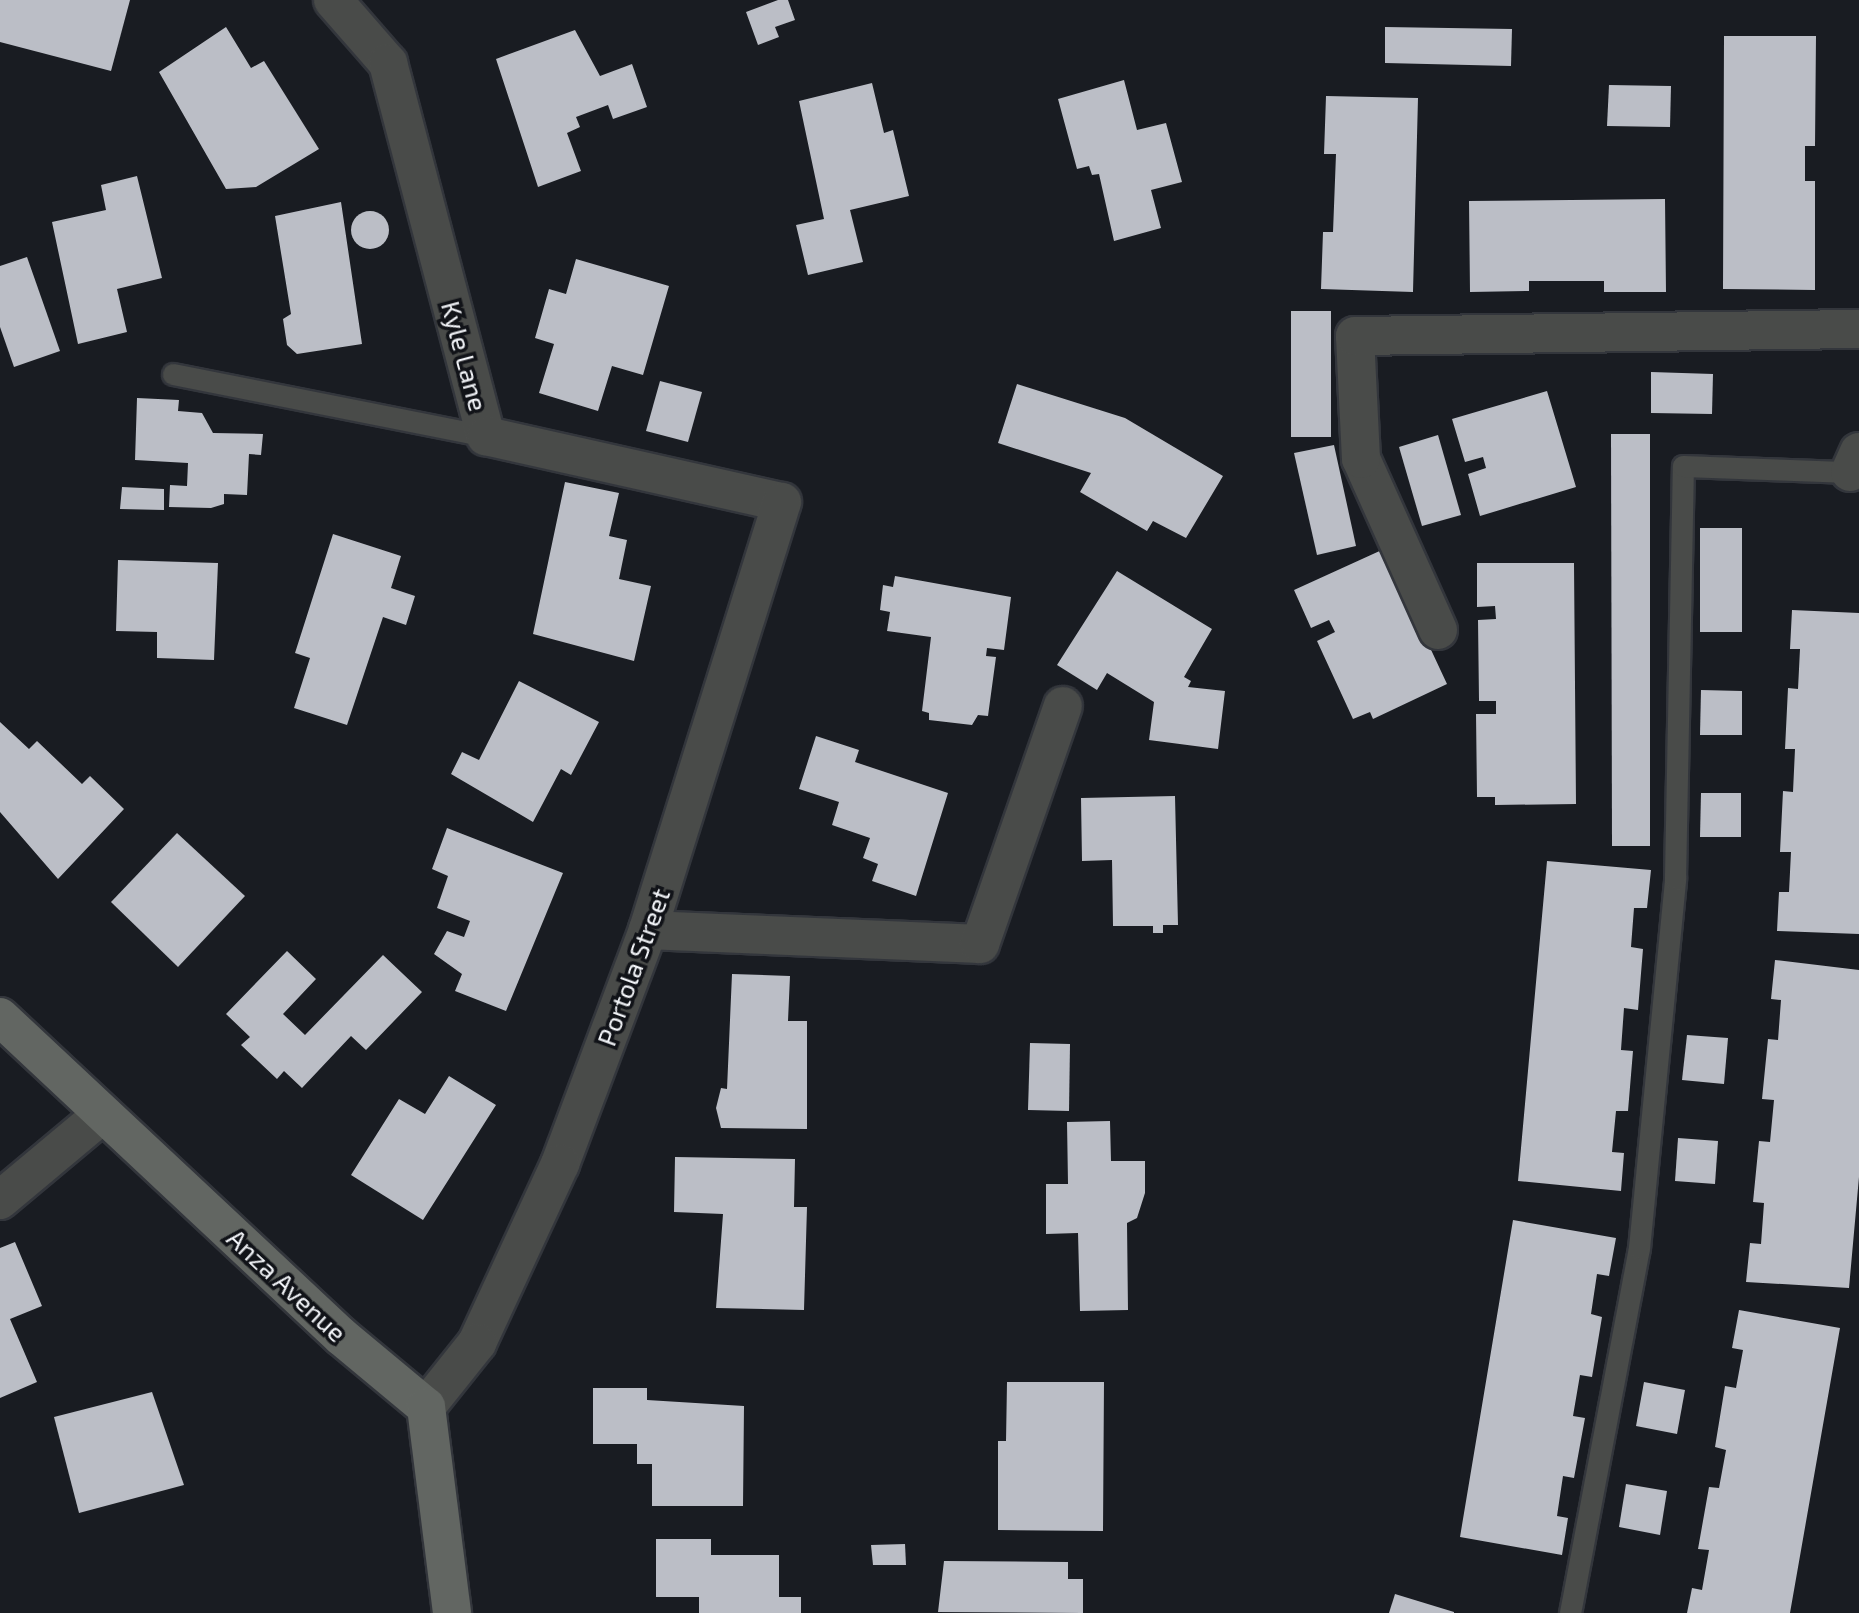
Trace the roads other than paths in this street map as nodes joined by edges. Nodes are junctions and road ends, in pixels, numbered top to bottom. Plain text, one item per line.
1 (334, 0) edge
2 (1859, 329) edge
3 (173, 374) dead end
4 (486, 436) junction
5 (1854, 462) edge
6 (782, 502) joint
7 (1438, 630) dead end
8 (1063, 706) dead end
9 (648, 930) junction
10 (0, 1017) edge
11 (103, 1114) junction
12 (0, 1200) edge
13 (426, 1407) junction
14 (452, 1613) edge
15 (1570, 1613) edge

1 - 4 street, Kyle Lane
2 - 7 street
3 - 4 lane
4 - 6 street, Kyle Lane
5 - 15 lane
6 - 9 street, Portola Street
8 - 9 street
9 - 13 street, Portola Street
10 - 11 street, Anza Avenue
11 - 12 street
11 - 13 street, Anza Avenue
13 - 14 street

